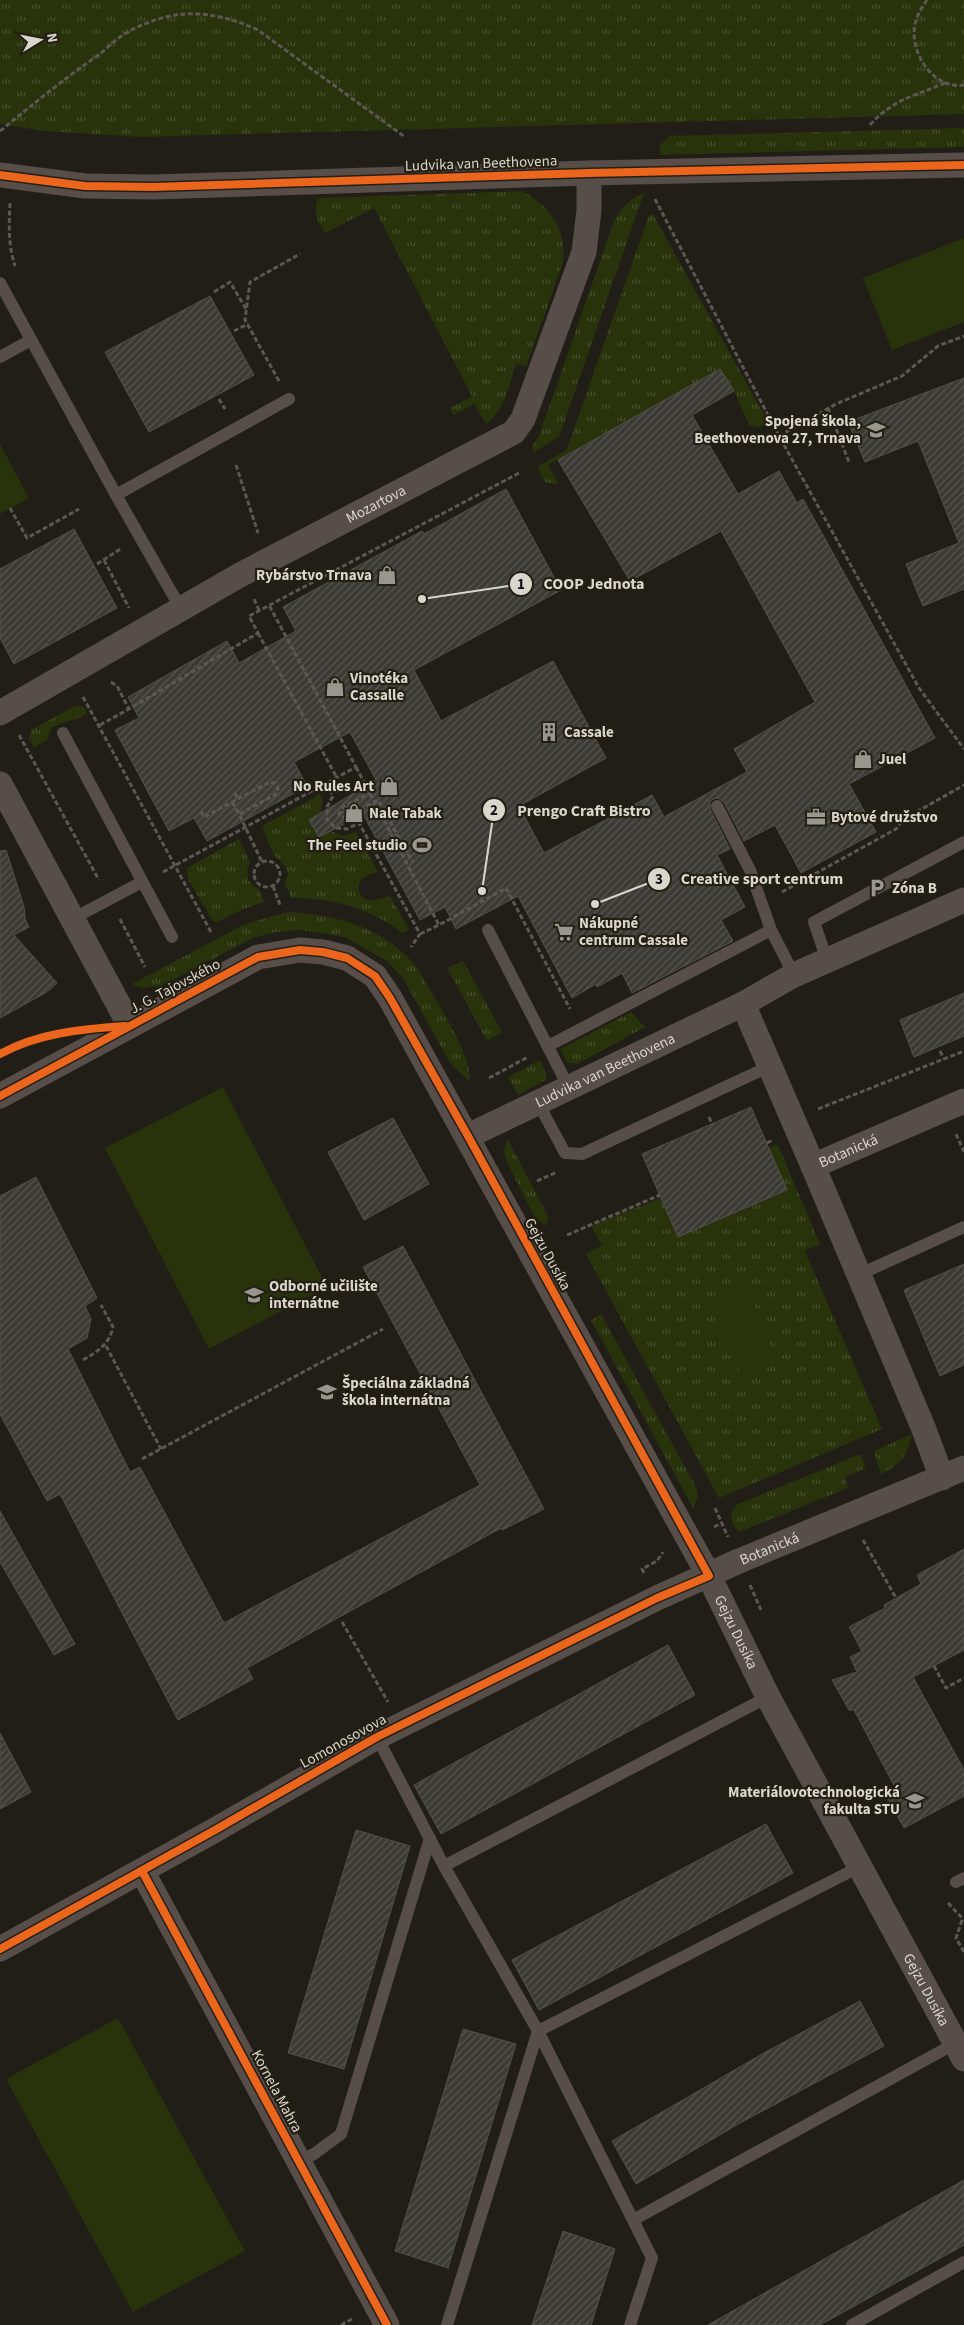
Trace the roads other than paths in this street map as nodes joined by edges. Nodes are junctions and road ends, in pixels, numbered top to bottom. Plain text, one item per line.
1 (964, 165) edge
2 (589, 173) junction
3 (2, 175) edge
4 (0, 283) edge
5 (31, 340) junction
6 (0, 357) edge
7 (289, 399) road end
8 (116, 495) junction
9 (181, 609) junction
10 (8, 722) edge
11 (63, 734) dead end
12 (0, 784) edge
13 (718, 806) dead end
14 (964, 842) edge
15 (142, 882) junction
16 (964, 900) edge
17 (72, 919) junction
18 (488, 930) dead end
19 (771, 930) junction
20 (172, 937) dead end
21 (347, 958) joint
22 (827, 960) junction
23 (794, 975) junction
24 (742, 1004) junction
25 (130, 1026) junction
26 (548, 1046) junction
27 (770, 1066) junction
28 (568, 1086) junction
29 (0, 1096) edge
30 (537, 1101) junction
31 (964, 1102) edge
32 (468, 1136) junction
33 (813, 1166) junction
34 (964, 1227) edge
35 (858, 1275) junction
36 (953, 1473) edge
37 (709, 1576) junction
38 (768, 1696) junction
39 (377, 1737) junction
40 (430, 1838) junction
41 (444, 1866) junction
42 (860, 1866) junction
43 (142, 1871) junction
44 (0, 1949) edge
45 (538, 2031) junction
46 (960, 2051) edge
47 (299, 2161) junction
48 (633, 2220) junction
49 (964, 2262) edge
50 (387, 2325) edge
51 (447, 2325) edge
52 (630, 2325) edge
53 (852, 2325) edge

1 - 2 street, Ludvika van Beethovena
2 - 3 street, Ludvika van Beethovena
2 - 9 street, Mozartova
4 - 5 lane
5 - 6 lane
5 - 8 lane
7 - 8 lane
8 - 9 lane
9 - 10 street, Mozartova
11 - 15 lane
12 - 17 street
13 - 19 lane
14 - 22 lane
15 - 17 lane
15 - 20 lane
16 - 22 street, Ludvika van Beethovena
17 - 25 street
18 - 26 lane
19 - 23 lane
19 - 26 lane
21 - 25 street, J. G. Tajovského
21 - 32 street, Gejzu Dusíka
22 - 23 street, Ludvika van Beethovena
23 - 24 street, Ludvika van Beethovena
24 - 27 street
24 - 28 street, Ludvika van Beethovena
25 - 29 street, J. G. Tajovského
26 - 28 lane
27 - 30 lane
27 - 33 street
28 - 30 street, Ludvika van Beethovena
30 - 32 street, Ludvika van Beethovena
31 - 33 street, Botanická
32 - 37 street, Gejzu Dusíka
33 - 35 street, Botanická
34 - 35 lane
35 - 36 street, Botanická
36 - 37 street, Botanická
37 - 38 street, Gejzu Dusíka
37 - 39 street, Lomonosovova
38 - 41 lane
38 - 42 street, Gejzu Dusíka
39 - 40 lane
39 - 43 street, Lomonosovova
40 - 41 lane
40 - 47 lane
41 - 45 lane
42 - 45 lane
42 - 46 street, Gejzu Dusíka
43 - 44 street, Lomonosovova
43 - 47 street, Kornela Mahra
45 - 48 lane
45 - 51 lane
46 - 48 lane
47 - 50 street, Kornela Mahra
48 - 52 lane
49 - 53 lane

